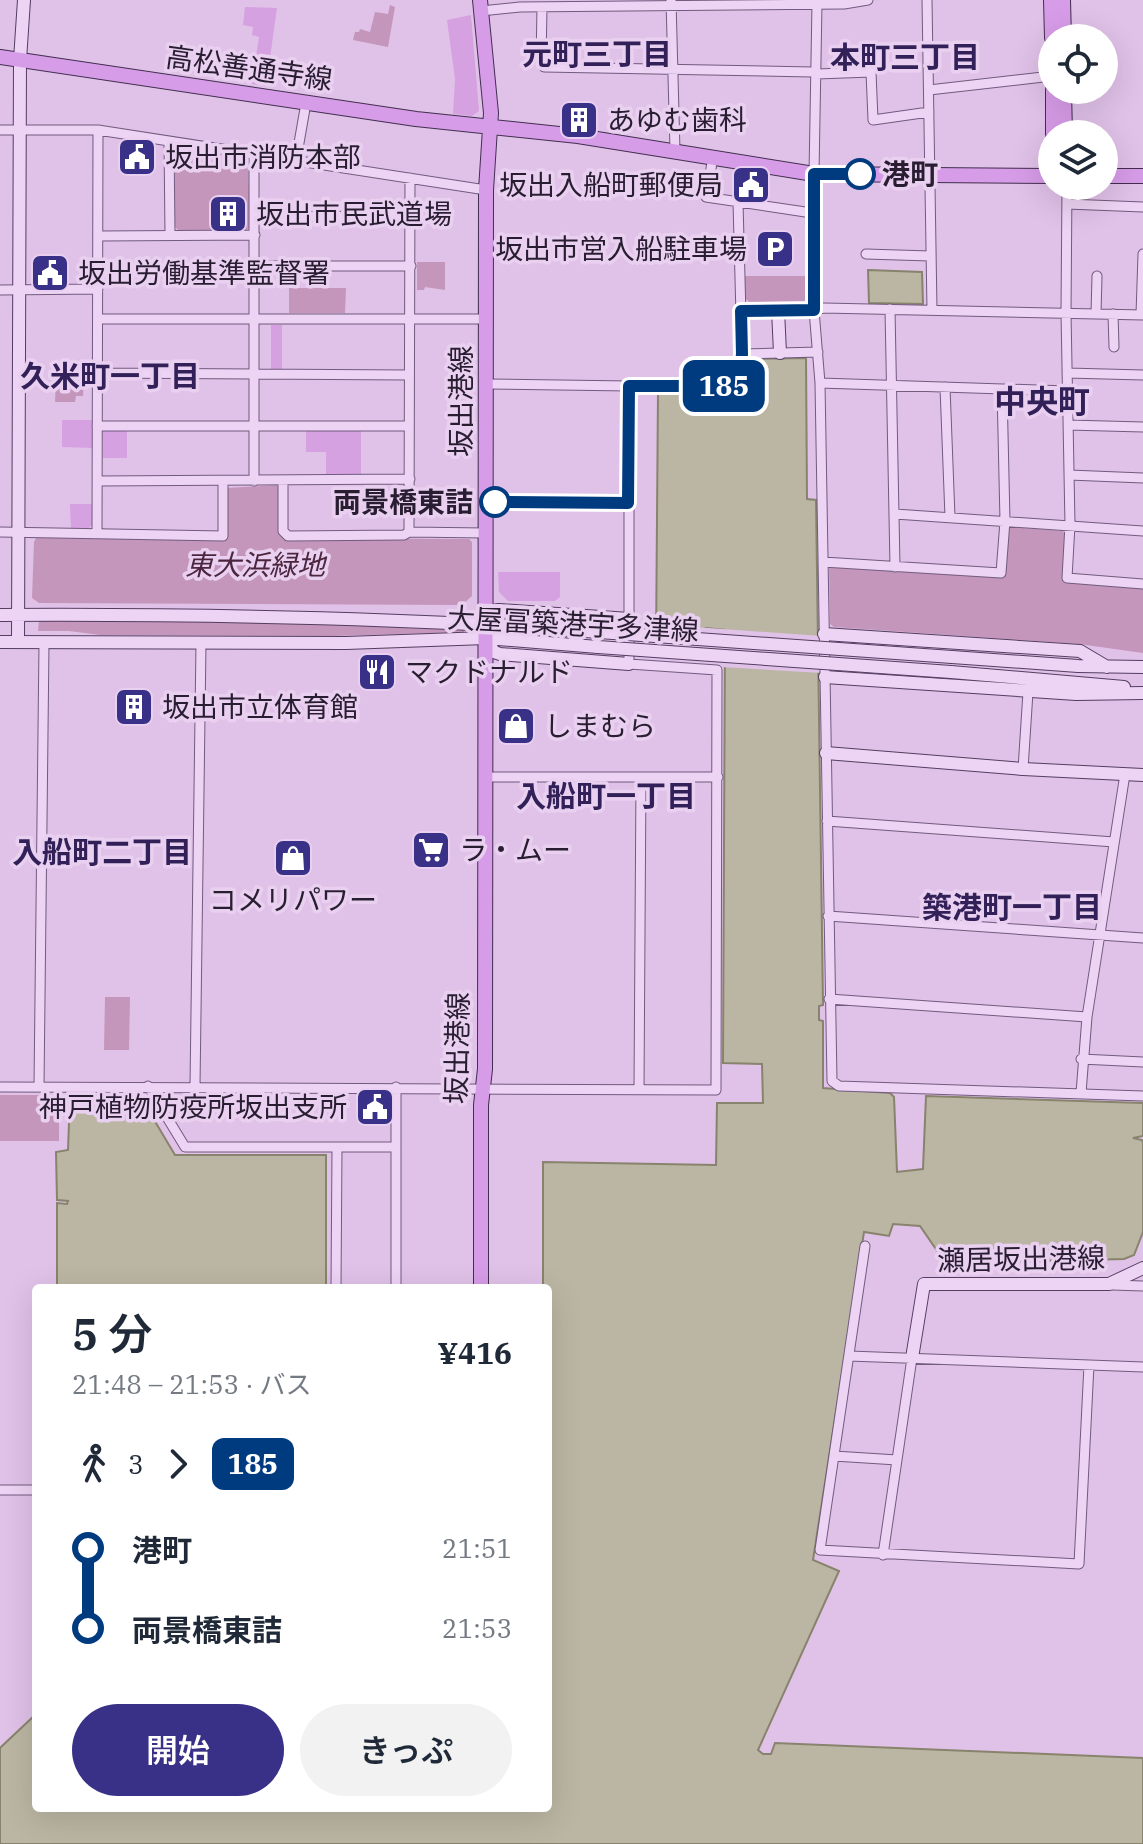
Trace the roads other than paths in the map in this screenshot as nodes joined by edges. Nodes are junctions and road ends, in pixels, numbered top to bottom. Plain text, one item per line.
1 (24, 0) edge
2 (868, 0) edge
3 (927, 0) edge
4 (1051, 0) edge
5 (1063, 0) edge
6 (671, 2) edge
7 (591, 3) edge
8 (817, 3) junction
9 (481, 6) edge
10 (542, 7) junction
11 (1052, 24) edge
12 (1064, 24) edge
13 (0, 57) edge
14 (20, 60) junction
15 (673, 69) junction
16 (817, 74) junction
17 (1038, 78) edge
18 (929, 90) junction
19 (306, 103) junction
20 (929, 112) junction
21 (490, 127) junction
22 (0, 130) edge
23 (98, 130) junction
24 (20, 131) junction
25 (169, 141) junction
26 (675, 151) junction
27 (254, 154) junction
28 (713, 157) junction
29 (296, 160) junction
30 (744, 162) junction
31 (814, 174) junction
32 (930, 176) junction
33 (1038, 176) edge
34 (1118, 176) edge
35 (1143, 176) edge
36 (410, 178) junction
37 (486, 190) junction
38 (1067, 200) edge
39 (738, 202) junction
40 (1067, 204) junction
41 (1143, 207) edge
42 (812, 213) junction
43 (410, 216) junction
44 (255, 217) junction
45 (170, 235) junction
46 (255, 235) junction
47 (99, 236) junction
48 (866, 254) dead end
49 (1143, 254) edge
50 (930, 256) junction
51 (255, 266) junction
52 (411, 266) junction
53 (1097, 276) dead end
54 (98, 289) junction
55 (0, 290) edge
56 (19, 290) junction
57 (890, 309) junction
58 (778, 310) junction
59 (814, 310) junction
60 (932, 310) junction
61 (741, 311) junction
62 (1066, 313) junction
63 (1096, 314) junction
64 (1113, 314) junction
65 (1142, 315) edge
66 (254, 318) junction
67 (98, 319) junction
68 (410, 319) junction
69 (487, 319) junction
70 (1114, 347) dead end
71 (818, 352) junction
72 (780, 353) junction
73 (742, 354) junction
74 (98, 373) junction
75 (253, 373) junction
76 (1067, 373) junction
77 (409, 375) junction
78 (1143, 375) edge
79 (820, 383) junction
80 (487, 384) junction
81 (891, 385) junction
82 (629, 386) junction
83 (945, 387) junction
84 (1002, 389) junction
85 (1068, 391) junction
86 (1068, 425) junction
87 (97, 426) junction
88 (409, 426) junction
89 (253, 427) junction
90 (1143, 427) edge
91 (1069, 475) junction
92 (1143, 478) edge
93 (410, 479) junction
94 (98, 481) junction
95 (254, 481) junction
96 (283, 481) junction
97 (223, 482) junction
98 (485, 502) junction
99 (628, 503) junction
100 (895, 514) junction
101 (950, 517) junction
102 (1005, 521) junction
103 (1070, 525) junction
104 (1143, 531) edge
105 (0, 532) edge
106 (97, 532) junction
107 (409, 532) junction
108 (18, 533) junction
109 (485, 533) junction
110 (823, 562) junction
111 (895, 567) junction
112 (1143, 584) edge
113 (0, 615) edge
114 (18, 615) junction
115 (629, 619) junction
116 (486, 631) junction
117 (824, 634) junction
118 (0, 642) edge
119 (18, 642) junction
120 (44, 643) junction
121 (201, 643) junction
122 (629, 649) junction
123 (629, 664) junction
124 (1107, 667) junction
125 (1143, 667) edge
126 (825, 677) junction
127 (1143, 691) edge
128 (1028, 692) junction
129 (826, 753) junction
130 (1023, 769) junction
131 (1125, 774) junction
132 (1143, 775) edge
133 (486, 777) junction
134 (641, 777) junction
135 (718, 777) junction
136 (827, 821) junction
137 (1114, 842) junction
138 (828, 916) junction
139 (1100, 935) junction
140 (1143, 938) edge
141 (829, 999) junction
142 (1087, 1017) junction
143 (1081, 1059) junction
144 (1143, 1062) edge
145 (148, 1086) junction
146 (195, 1086) junction
147 (0, 1087) edge
148 (39, 1087) junction
149 (396, 1087) junction
150 (483, 1087) junction
151 (639, 1089) junction
152 (1081, 1093) junction
153 (1143, 1096) edge
154 (396, 1147) junction
155 (337, 1148) junction
156 (865, 1246) dead end
157 (1143, 1268) edge
158 (336, 1284) edge
159 (396, 1284) edge
160 (481, 1284) edge
161 (1109, 1284) junction
162 (1143, 1286) edge
163 (849, 1356) junction
164 (912, 1358) junction
165 (1089, 1365) junction
166 (1143, 1367) edge
167 (834, 1456) junction
168 (897, 1460) junction
169 (0, 1490) edge
170 (32, 1490) edge
171 (883, 1555) junction

1 - 14 main road
2 - 8 street
3 - 18 street
4 - 11 main road
5 - 12 main road
6 - 7 street
6 - 8 street
6 - 15 street
7 - 10 street
8 - 16 street
9 - 10 street
9 - 21 main road, 坂出港線
10 - 15 street
13 - 14 main road, 高松善通寺線
14 - 19 main road, 高松善通寺線
14 - 24 main road
15 - 16 street
15 - 26 street
16 - 20 street
16 - 31 street
17 - 18 street
18 - 20 street
19 - 21 main road, 高松善通寺線
19 - 29 street
20 - 32 street
21 - 26 main road
21 - 37 main road, 坂出港線
22 - 24 street
23 - 24 street
23 - 25 street
23 - 47 street
24 - 56 main road
25 - 27 street
25 - 45 street
26 - 28 main road
27 - 29 street
27 - 44 street
28 - 30 main road
28 - 39 street
29 - 36 street
30 - 31 main road
30 - 39 street
31 - 32 main road
31 - 42 main road
32 - 33 main road
32 - 50 street
34 - 35 main road
36 - 37 street
36 - 43 street
37 - 69 main road, 坂出港線
38 - 40 street
39 - 42 street
39 - 61 street
40 - 41 street
40 - 62 street
42 - 59 main road
43 - 44 street
43 - 52 street
44 - 46 street
45 - 46 street
45 - 47 street
46 - 51 street
47 - 54 street
48 - 50 street
49 - 65 street
50 - 60 street
51 - 52 street
51 - 66 street
52 - 68 street
53 - 63 street
54 - 56 street
54 - 67 street
55 - 56 street
56 - 108 main road
57 - 59 street
57 - 60 street
57 - 81 street
58 - 59 main road
58 - 61 main road
58 - 72 main road
59 - 71 street
60 - 62 street
61 - 73 street
62 - 63 street
62 - 76 street
63 - 64 street
64 - 65 street
64 - 70 street
66 - 67 street
66 - 68 street
66 - 75 street
67 - 74 street
68 - 69 street
68 - 77 street
69 - 80 main road, 坂出港線
71 - 72 street
71 - 79 street
72 - 73 street
73 - 82 street
74 - 75 street
74 - 87 street
75 - 77 street
75 - 89 street
76 - 78 street
76 - 85 street
77 - 88 street
79 - 81 street
79 - 110 street
80 - 82 street
80 - 98 main road, 坂出港線
81 - 83 street
81 - 100 street
82 - 99 street
83 - 84 street
83 - 101 street
84 - 85 street
84 - 102 street
85 - 86 street
86 - 90 street
86 - 91 street
87 - 89 street
87 - 94 street
88 - 89 street
88 - 93 street
89 - 95 street
91 - 92 street
91 - 103 street
93 - 96 street
93 - 107 street
94 - 97 street
94 - 106 street
95 - 96 street
95 - 97 street
96 - 107 street
97 - 106 street
98 - 99 street
98 - 109 main road, 坂出港線
99 - 115 street
100 - 101 street
100 - 111 street
101 - 102 street
102 - 103 street
102 - 111 street
103 - 104 street
103 - 112 street
105 - 108 street
106 - 108 street
107 - 109 street
108 - 114 main road
109 - 116 main road, 坂出港線
110 - 111 street
110 - 117 street
113 - 114 main road, 大屋冨築港宇多津線
114 - 116 main road, 大屋冨築港宇多津線
114 - 119 main road
115 - 116 main road
115 - 122 street
116 - 121 main road, 大屋冨築港宇多津線
116 - 122 main road, 大屋冨築港宇多津線, bridge
116 - 123 main road
116 - 124 main road, 大屋冨築港宇多津線, bridge
116 - 133 main road, 坂出港線
117 - 124 main road
117 - 126 street
118 - 119 main road, 大屋冨築港宇多津線
119 - 120 main road, 大屋冨築港宇多津線
120 - 121 main road, 大屋冨築港宇多津線
120 - 148 street
121 - 146 street
122 - 123 street
122 - 127 main road, 大屋冨築港宇多津線, bridge
123 - 135 street
124 - 125 main road, 大屋冨築港宇多津線
126 - 128 main road
126 - 129 street
127 - 128 main road
128 - 130 street
129 - 130 main road
129 - 136 street
130 - 131 main road
131 - 132 main road
131 - 137 street
133 - 134 street
133 - 150 main road, 坂出港線
134 - 135 street
134 - 151 street
135 - 151 street
136 - 137 street
136 - 138 street
137 - 139 street
138 - 139 street
138 - 141 street
139 - 140 street
139 - 142 street
141 - 142 street
141 - 152 street
142 - 143 street
143 - 144 street
143 - 152 street
145 - 146 street
145 - 148 street
145 - 155 street
146 - 149 street
147 - 148 street
149 - 150 street
149 - 154 street
150 - 151 street
150 - 160 main road, 坂出港線
152 - 153 street
154 - 155 street
154 - 159 street
155 - 158 street
156 - 163 street
157 - 161 main road, 瀬居坂出港線
161 - 162 street
161 - 164 main road, 瀬居坂出港線
163 - 164 street
163 - 167 street
164 - 165 street
164 - 168 street
165 - 166 street
165 - 171 street
167 - 168 street
167 - 171 street
168 - 171 street
169 - 170 street

